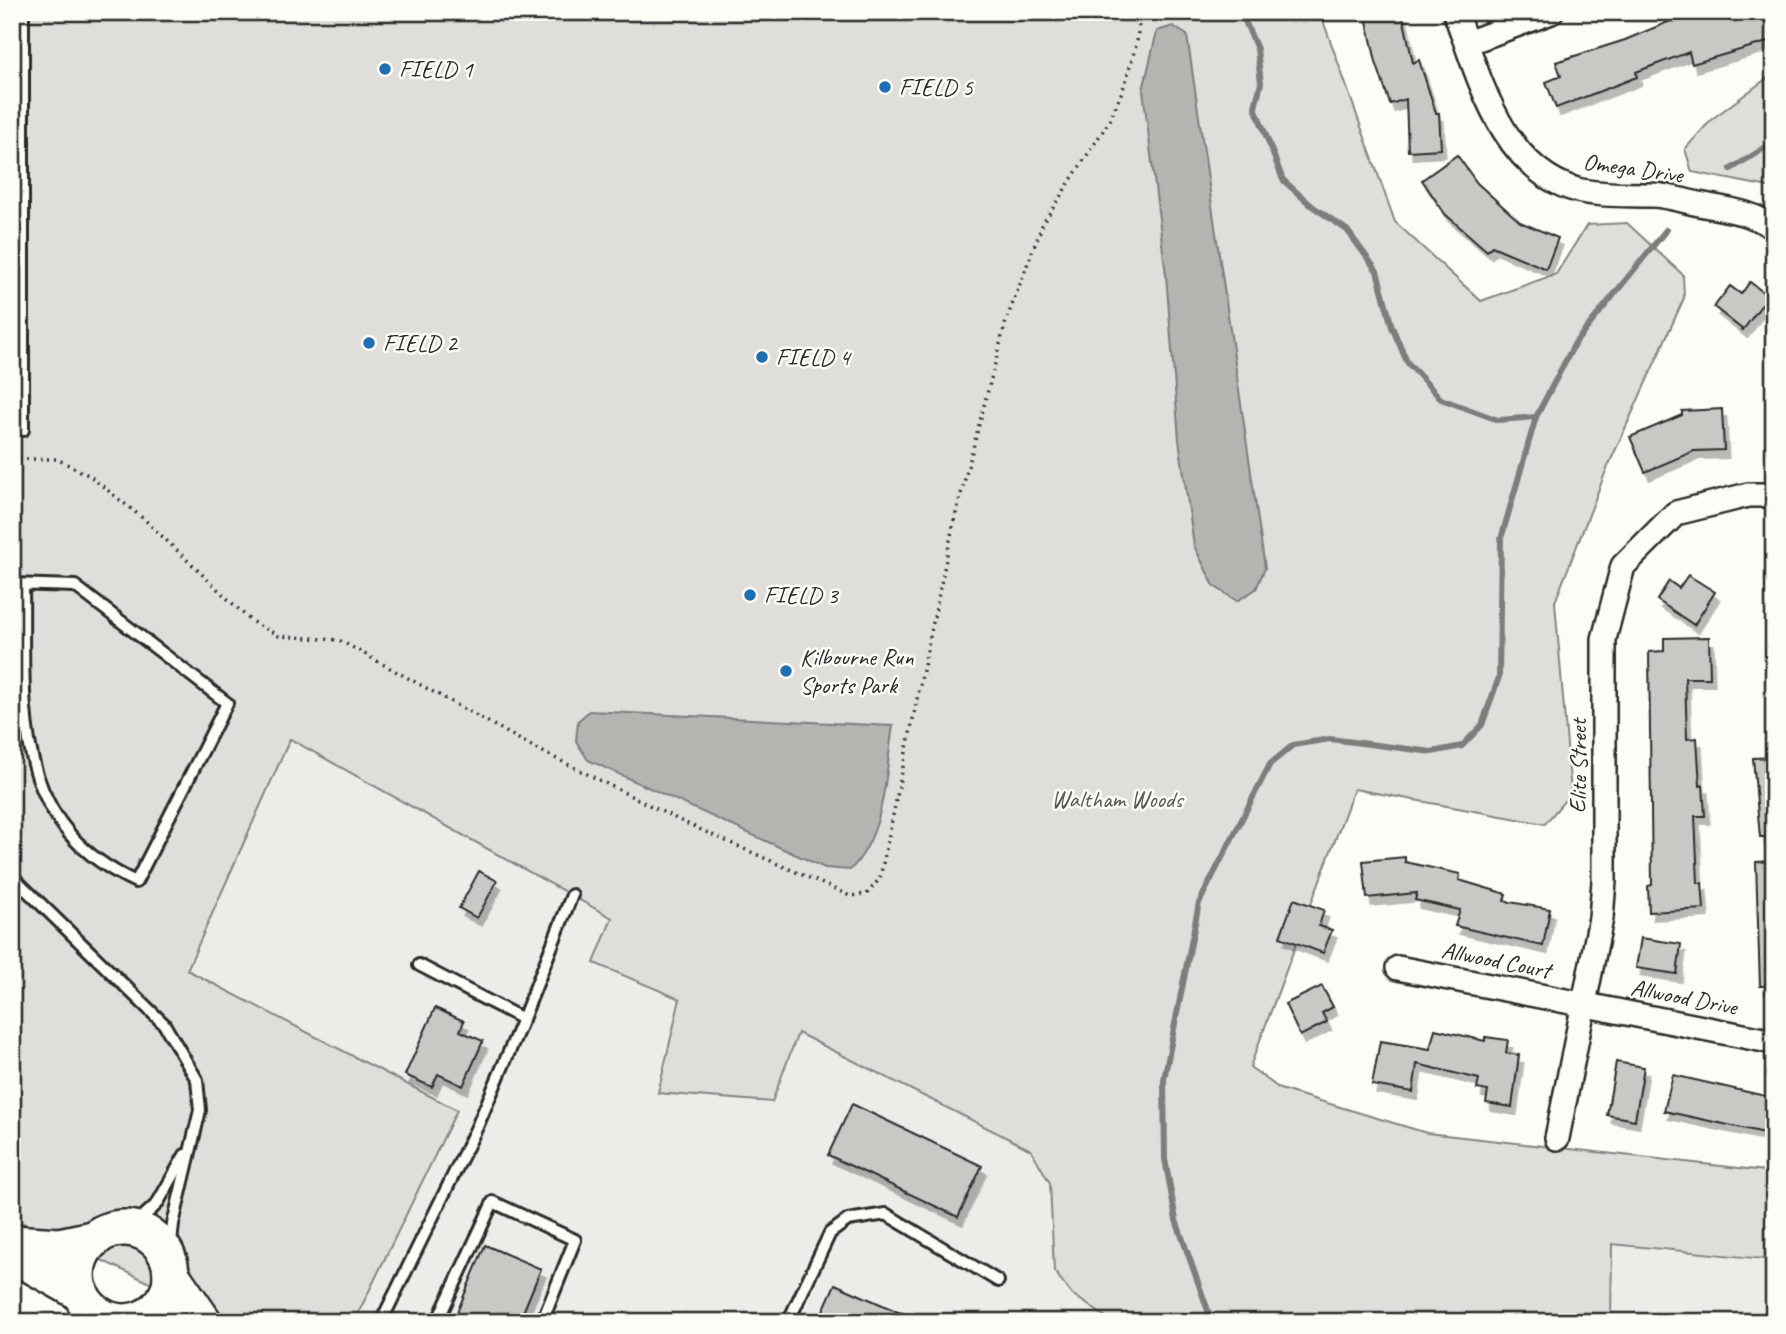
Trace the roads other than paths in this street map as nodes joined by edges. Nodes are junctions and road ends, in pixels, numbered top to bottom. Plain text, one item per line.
1 (23, 12) edge
2 (1455, 12) edge
3 (1551, 12) edge
4 (1467, 43) junction
5 (18, 210) edge
6 (1774, 229) edge
7 (12, 430) edge
8 (1774, 495) edge
9 (18, 584) edge
10 (12, 876) edge
11 (572, 895) dead end
12 (419, 965) dead end
13 (1398, 968) dead end
14 (1584, 1004) junction
15 (523, 1018) junction
16 (1774, 1042) edge
17 (1558, 1138) dead end
18 (191, 1144) junction
19 (131, 1228) junction
20 (96, 1238) junction
21 (12, 1242) edge
22 (12, 1254) edge
23 (170, 1267) junction
24 (998, 1281) dead end
25 (84, 1306) edge
26 (135, 1321) edge
27 (204, 1322) edge
28 (381, 1322) edge
29 (437, 1322) edge
30 (542, 1322) edge
31 (788, 1322) edge

1 - 5 lane
2 - 4 street, Omega Drive
3 - 4 street
4 - 6 street, Omega Drive
5 - 7 lane
8 - 14 street, Elite Street
9 - 9 lane
10 - 18 lane
11 - 15 lane
12 - 15 lane
13 - 14 street, Allwood Court
14 - 16 street, Allwood Drive
14 - 17 street, Elite Street
15 - 28 lane
18 - 19 lane
18 - 23 lane
19 - 20 main road
19 - 23 main road
20 - 21 main road
20 - 25 main road
22 - 25 main road
23 - 26 main road
23 - 27 main road
24 - 31 lane
25 - 26 main road
29 - 30 lane

